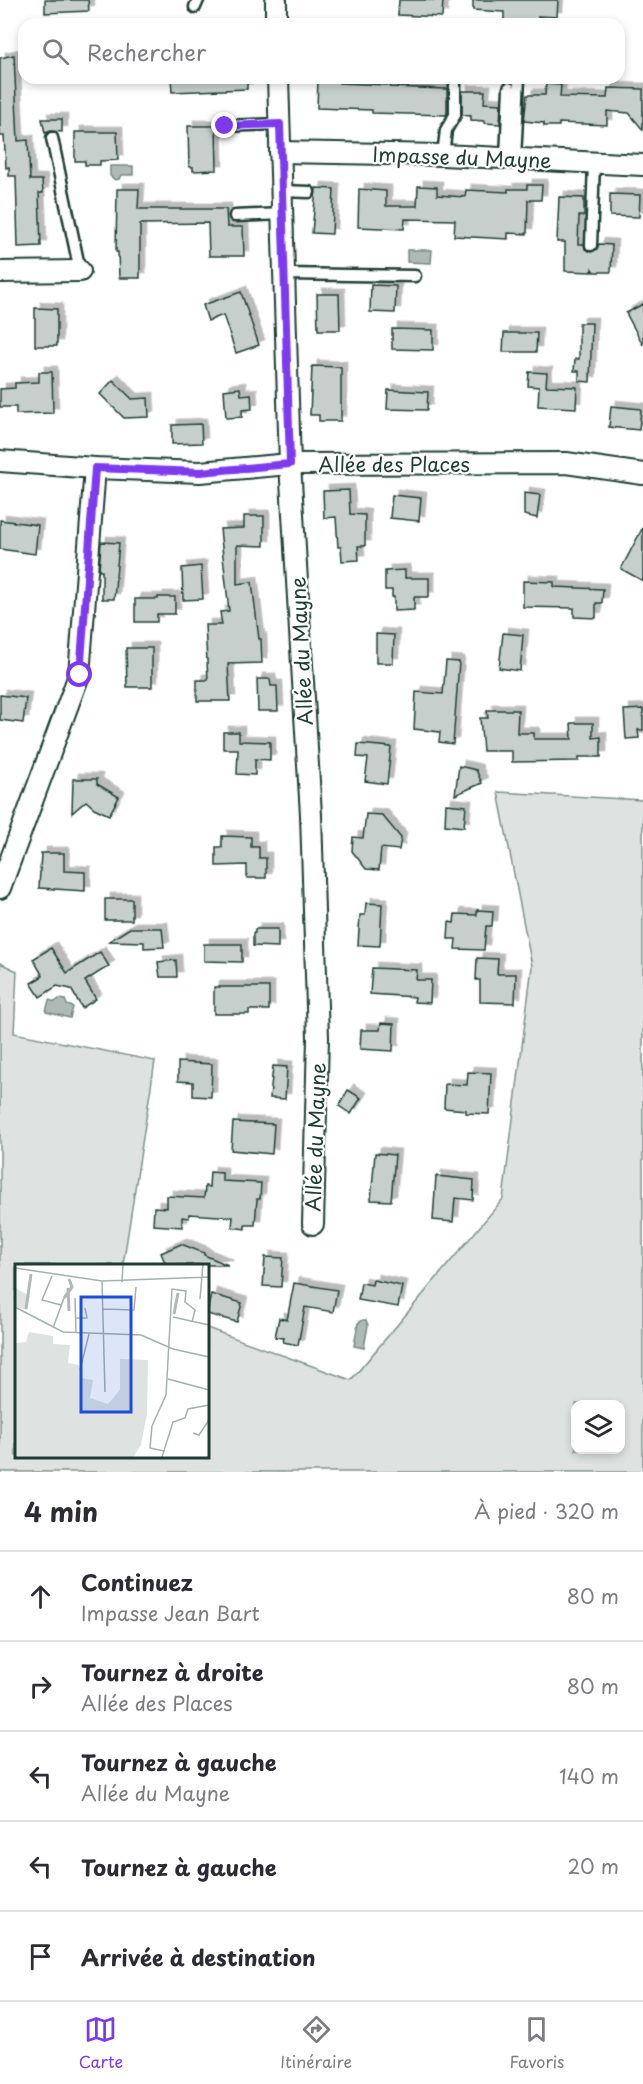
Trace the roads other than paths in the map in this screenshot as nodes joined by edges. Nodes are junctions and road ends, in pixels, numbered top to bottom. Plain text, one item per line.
1 (276, 0) edge
2 (276, 18) edge
3 (278, 84) edge
4 (455, 84) edge
5 (518, 84) edge
6 (509, 88) dead end
7 (280, 124) junction
8 (225, 126) dead end
9 (52, 138) dead end
10 (280, 152) junction
11 (443, 155) junction
12 (511, 158) junction
13 (594, 163) junction
14 (643, 165) edge
15 (282, 191) junction
16 (309, 192) dead end
17 (283, 214) junction
18 (235, 216) dead end
19 (591, 244) dead end
20 (80, 271) joint
21 (0, 272) edge
22 (284, 274) junction
23 (415, 276) dead end
24 (0, 461) edge
25 (290, 464) junction
26 (95, 468) junction
27 (643, 474) edge
28 (0, 888) edge
29 (313, 1224) dead end

1 - 2 street
3 - 7 street, Allée du Mayne
4 - 11 lane
5 - 12 lane
6 - 12 lane
7 - 8 lane
7 - 10 street, Allée du Mayne
9 - 20 lane
10 - 11 street, Impasse du Mayne
10 - 15 street, Allée du Mayne
11 - 12 street, Impasse du Mayne
12 - 13 street, Impasse du Mayne
13 - 14 street, Impasse du Mayne
13 - 19 lane
15 - 16 lane
15 - 17 street, Allée du Mayne
17 - 18 lane
17 - 22 street, Allée du Mayne
20 - 21 street
22 - 23 lane
22 - 25 street, Allée du Mayne
24 - 26 street, Allée des Places
25 - 26 street, Allée des Places
25 - 27 street, Allée des Places
25 - 29 street, Allée du Mayne
26 - 28 street

